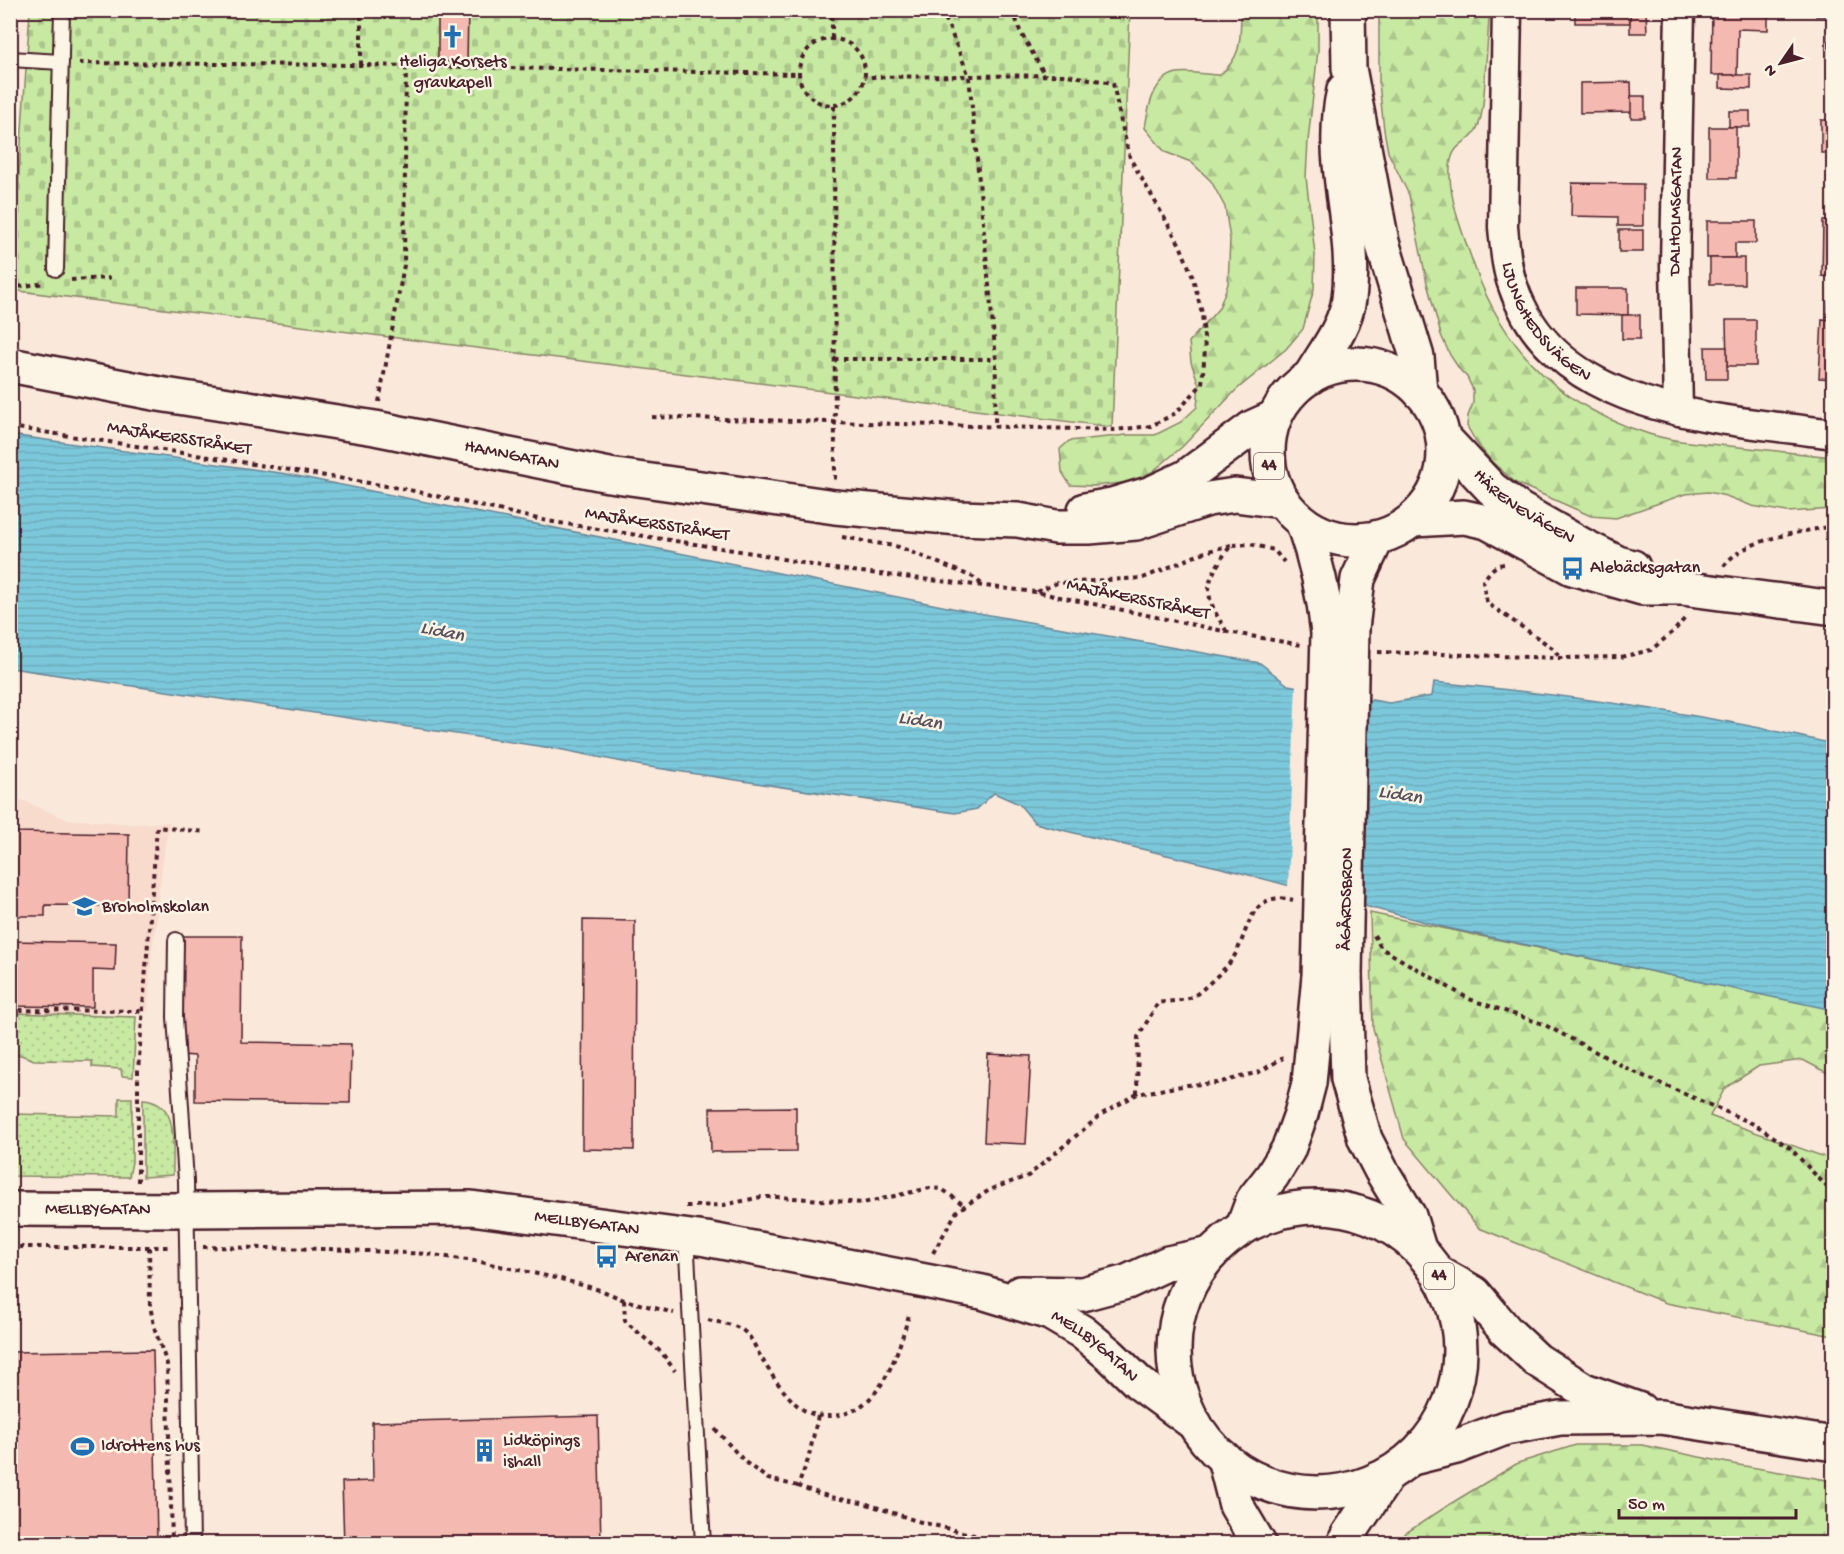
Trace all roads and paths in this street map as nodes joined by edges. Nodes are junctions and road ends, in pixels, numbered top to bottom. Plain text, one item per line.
1 (62, 10) edge
2 (361, 10) edge
3 (832, 10) edge
4 (942, 10) edge
5 (1013, 10) edge
6 (1348, 10) edge
7 (1507, 10) edge
8 (1680, 10) edge
9 (832, 38) junction
10 (10, 59) edge
11 (60, 62) junction
12 (361, 65) junction
13 (406, 66) junction
14 (1349, 68) junction
15 (798, 74) junction
16 (969, 76) junction
17 (1046, 76) junction
18 (865, 77) junction
19 (834, 106) junction
20 (56, 270) dead end
21 (834, 359) junction
22 (996, 359) junction
23 (10, 365) edge
24 (1310, 376) junction
25 (1420, 392) junction
26 (1678, 411) junction
27 (652, 417) dead end
28 (1275, 417) junction
29 (834, 423) junction
30 (10, 427) edge
31 (995, 427) junction
32 (375, 428) junction
33 (1833, 434) edge
34 (1443, 437) junction
35 (828, 507) junction
36 (1293, 512) junction
37 (1018, 520) junction
38 (1413, 520) junction
39 (1833, 526) edge
40 (1377, 538) junction
41 (1231, 545) junction
42 (1513, 563) dead end
43 (1288, 566) dead end
44 (1719, 574) dead end
45 (985, 586) junction
46 (1036, 592) junction
47 (1685, 601) junction
48 (1833, 608) edge
49 (1228, 633) junction
50 (1327, 635) junction
51 (1376, 651) dead end
52 (1560, 658) junction
53 (206, 832) dead end
54 (1284, 898) dead end
55 (1371, 928) dead end
56 (176, 940) dead end
57 (1332, 975) junction
58 (10, 1010) edge
59 (142, 1011) junction
60 (1284, 1058) dead end
61 (1137, 1094) junction
62 (138, 1183) dead end
63 (1833, 1184) edge
64 (1828, 1188) junction
65 (1833, 1196) edge
66 (10, 1209) edge
67 (186, 1210) junction
68 (1244, 1227) junction
69 (686, 1236) junction
70 (10, 1247) edge
71 (149, 1247) junction
72 (186, 1247) junction
73 (933, 1253) dead end
74 (1211, 1254) junction
75 (1428, 1260) junction
76 (982, 1292) junction
77 (909, 1316) dead end
78 (691, 1317) junction
79 (818, 1416) junction
80 (1661, 1417) junction
81 (1195, 1424) junction
82 (1833, 1444) edge
83 (1224, 1458) junction
84 (1400, 1466) junction
85 (173, 1544) edge
86 (192, 1544) edge
87 (703, 1544) edge
88 (986, 1544) edge
89 (1259, 1544) edge
90 (1344, 1544) edge

1 - 11 lane
2 - 12 path
3 - 9 path
4 - 16 path
5 - 17 path
6 - 14 main road, 44
7 - 26 street, LJUNGHEDSVÄGEN
8 - 26 street, DALHOLMSGATAN
9 - 15 path
9 - 18 path
10 - 11 lane
11 - 12 path
11 - 20 lane
12 - 13 path
13 - 15 path
13 - 32 path
14 - 24 main road, 44
14 - 25 main road, 44
15 - 19 path
16 - 17 path
16 - 18 path
16 - 22 path
17 - 31 path
18 - 19 path
19 - 21 path
21 - 22 path
21 - 29 path
22 - 31 path
23 - 32 main road, HAMNGATAN
24 - 25 main road, 44
24 - 28 main road, 44
25 - 34 main road, 44
26 - 33 street, LJUNGHEDSVÄGEN
27 - 29 path
28 - 36 main road, 44
28 - 37 main road
29 - 31 path
29 - 35 path
30 - 45 path, MAJÅKERSSTRÅKET
32 - 35 main road, HAMNGATAN
34 - 38 main road, 44
34 - 47 main road, HÄRENEVÄGEN
35 - 37 main road, HAMNGATAN
35 - 45 path
36 - 37 main road
36 - 40 main road, 44
36 - 50 main road, ÅGÅRDSBRON / 44
38 - 40 main road, 44
38 - 47 main road, HÄRENEVÄGEN
39 - 44 path
40 - 50 main road, ÅGÅRDSBRON / 44
41 - 43 path
41 - 46 path
41 - 49 path
42 - 52 path
45 - 46 path, MAJÅKERSSTRÅKET
46 - 49 path, MAJÅKERSSTRÅKET
47 - 48 main road, HÄRENEVÄGEN
47 - 52 path
49 - 50 path, MAJÅKERSSTRÅKET
50 - 57 main road, ÅGÅRDSBRON / 44, bridge
51 - 52 path
53 - 59 path
54 - 61 path
55 - 64 path
56 - 67 lane
57 - 68 main road, ÅGÅRDSBRON / 44
57 - 75 main road, ÅGÅRDSBRON / 44
58 - 59 path
59 - 62 path
60 - 61 path
61 - 73 path
63 - 64 path
64 - 65 path
66 - 67 main road, MELLBYGATAN
67 - 69 main road, MELLBYGATAN
67 - 72 lane
68 - 74 main road, 44
68 - 75 main road, 44
69 - 76 main road, MELLBYGATAN
69 - 78 lane
70 - 71 path
71 - 72 path
71 - 85 path
72 - 78 path
72 - 86 lane
74 - 76 main road, MELLBYGATAN
74 - 81 main road, 44
75 - 80 main road, 44
75 - 84 main road, 44
76 - 81 main road, MELLBYGATAN
77 - 79 path
78 - 79 path
78 - 87 lane
79 - 88 path
80 - 82 main road, 44
80 - 84 main road, 44
81 - 83 main road, 44
83 - 84 main road, 44
83 - 89 main road
84 - 90 main road

